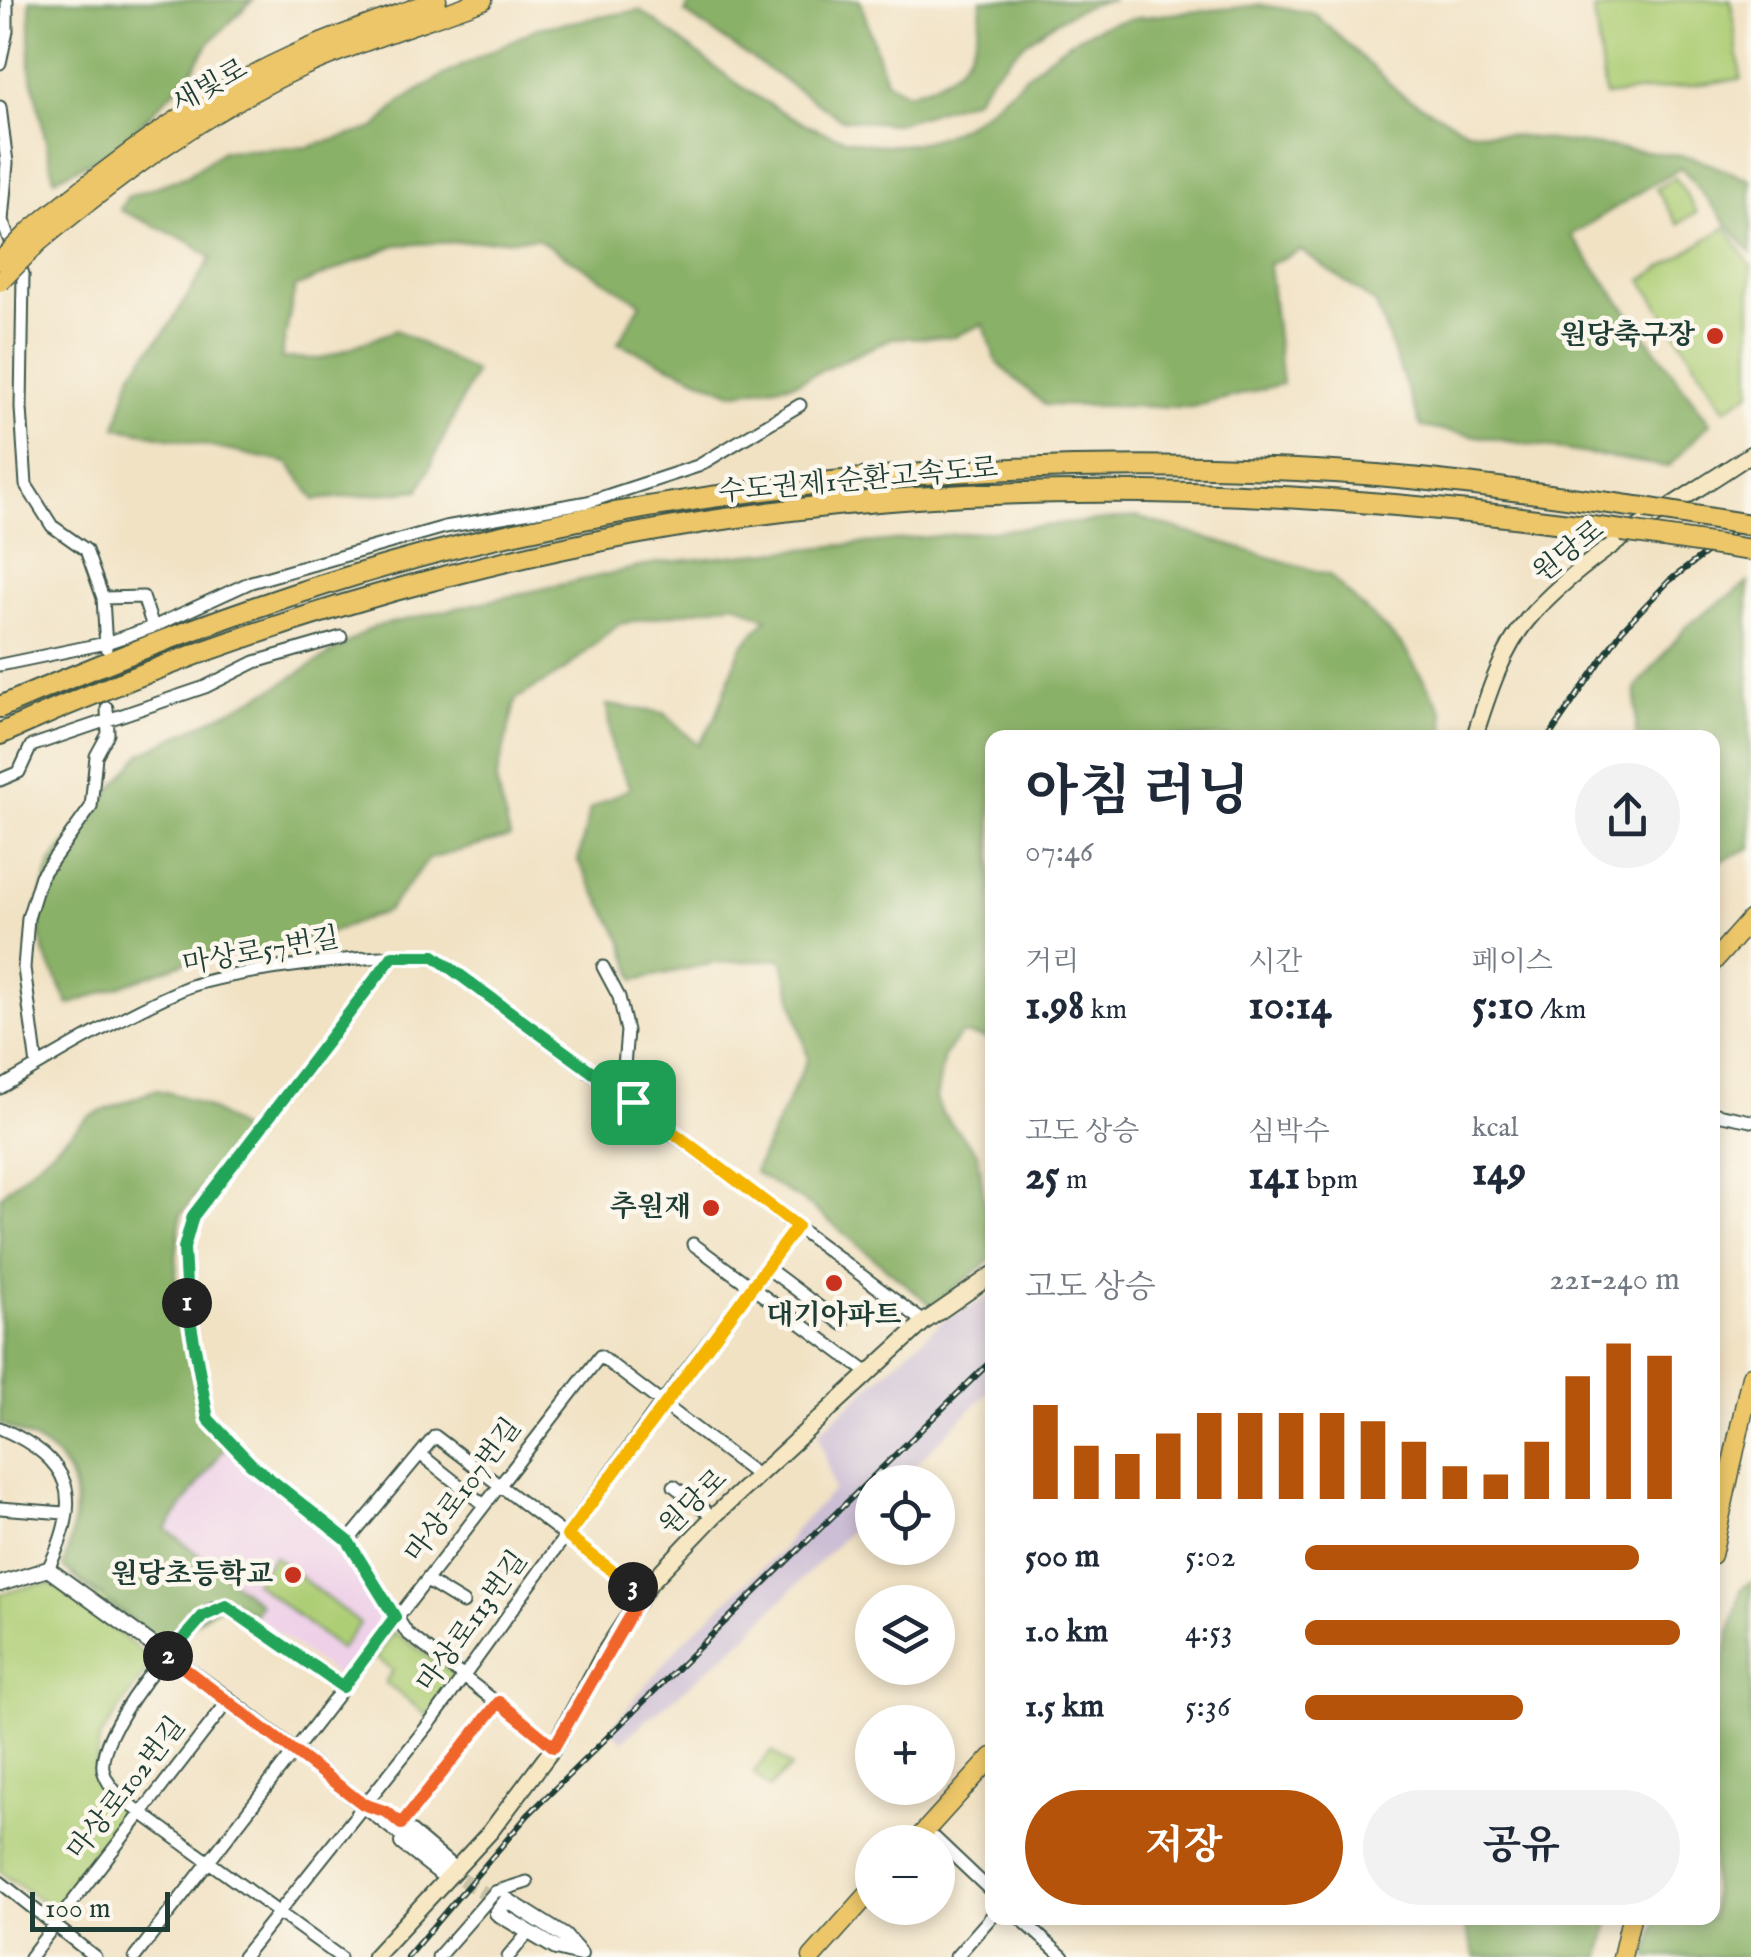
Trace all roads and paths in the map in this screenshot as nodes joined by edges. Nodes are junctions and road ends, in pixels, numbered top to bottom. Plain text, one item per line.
1 (7, 0) edge
2 (437, 0) edge
3 (483, 0) edge
4 (0, 63) edge
5 (0, 107) edge
6 (2, 122) edge
7 (1, 202) edge
8 (1, 223) edge
9 (35, 236) junction
10 (0, 261) edge
11 (0, 282) edge
12 (800, 405) dead end
13 (1751, 454) edge
14 (1751, 525) edge
15 (1751, 550) edge
16 (103, 598) junction
17 (152, 627) junction
18 (341, 637) dead end
19 (106, 648) junction
20 (0, 665) edge
21 (0, 707) edge
22 (107, 712) junction
23 (1477, 730) edge
24 (0, 734) edge
25 (0, 780) edge
26 (1751, 904) edge
27 (1751, 919) edge
28 (1720, 938) edge
29 (1720, 954) edge
30 (393, 956) junction
31 (603, 967) dead end
32 (37, 1066) junction
33 (0, 1088) edge
34 (633, 1102) junction
35 (1720, 1115) edge
36 (1751, 1121) edge
37 (797, 1226) junction
38 (693, 1244) dead end
39 (766, 1267) junction
40 (985, 1281) edge
41 (751, 1286) junction
42 (924, 1322) junction
43 (842, 1324) dead end
44 (868, 1373) junction
45 (1751, 1376) edge
46 (662, 1402) junction
47 (0, 1428) edge
48 (420, 1454) junction
49 (758, 1476) junction
50 (500, 1485) junction
51 (674, 1486) dead end
52 (484, 1505) junction
53 (0, 1508) edge
54 (64, 1513) junction
55 (712, 1517) junction
56 (1720, 1518) edge
57 (567, 1536) junction
58 (348, 1541) junction
59 (48, 1568) junction
60 (427, 1580) junction
61 (0, 1584) edge
62 (642, 1594) junction
63 (462, 1604) dead end
64 (395, 1617) junction
65 (166, 1655) junction
66 (466, 1674) junction
67 (343, 1687) junction
68 (229, 1700) junction
69 (499, 1702) junction
70 (554, 1747) junction
71 (293, 1750) junction
72 (985, 1765) edge
73 (985, 1783) edge
74 (363, 1804) junction
75 (140, 1812) junction
76 (401, 1824) junction
77 (930, 1825) edge
78 (947, 1825) edge
79 (412, 1842) dead end
80 (955, 1859) edge
81 (207, 1862) junction
82 (451, 1874) junction
83 (0, 1882) edge
84 (985, 1886) edge
85 (510, 1905) junction
86 (855, 1909) edge
87 (489, 1910) junction
88 (277, 1912) junction
89 (53, 1923) junction
90 (855, 1924) edge
91 (985, 1924) edge
92 (1028, 1925) edge
93 (1629, 1925) edge
94 (529, 1932) junction
95 (581, 1956) edge
96 (30, 1957) edge
97 (95, 1957) edge
98 (135, 1957) edge
99 (244, 1957) edge
100 (340, 1957) edge
101 (374, 1957) edge
102 (438, 1957) edge
103 (508, 1957) edge
104 (813, 1957) edge
105 (825, 1957) edge
106 (956, 1957) edge
107 (1064, 1957) edge
108 (1622, 1957) edge

1 - 4 street
2 - 9 main road, 새빛로
3 - 9 main road, 새빛로
5 - 6 street
6 - 7 street
7 - 8 street
8 - 16 street
9 - 10 main road, 새빛로, bridge
9 - 11 main road, 새빛로, bridge
12 - 17 street
13 - 23 main road, 원당로
14 - 21 highway, 수도권제1순환고속도로, bridge
15 - 24 highway, 수도권제1순환고속도로, bridge
16 - 17 street
16 - 19 street
17 - 19 street
18 - 22 street
19 - 20 street
22 - 25 street
22 - 32 street
26 - 28 main road
27 - 29 main road
30 - 32 street, 마상로57번길
30 - 34 street, 마상로57번길
30 - 58 street
31 - 34 street
32 - 33 street, 마상로57번길
34 - 37 street, 마상로57번길
35 - 36 street
37 - 39 street, 마상로113번길
37 - 42 street, 마상로57번길
38 - 41 street
39 - 41 street, 마상로113번길
39 - 43 street
40 - 42 main road, 원당로
41 - 44 street
41 - 46 street, 마상로113번길
42 - 44 main road, 원당로
44 - 49 main road, 원당로
45 - 56 main road
46 - 49 street
46 - 50 street, 마상로107번길
46 - 57 street, 마상로113번길
47 - 54 street
48 - 50 street
48 - 52 street
48 - 58 street
49 - 55 main road, 원당로
50 - 52 street, 마상로107번길
50 - 57 street
51 - 55 street
52 - 60 street, 마상로107번길
53 - 54 street
54 - 59 street
55 - 62 main road, 원당로
57 - 62 street
57 - 66 street, 마상로113번길
58 - 64 street
59 - 61 street
59 - 65 street
60 - 63 street
60 - 64 street, 마상로107번길
62 - 70 main road, 원당로
64 - 66 street
64 - 67 street, 마상로107번길
65 - 67 street
65 - 68 street
65 - 75 street
66 - 69 street
66 - 74 street, 마상로113번길
67 - 71 street, 마상로107번길
68 - 71 street
68 - 75 street, 마상로102번길
69 - 70 street
69 - 76 street
70 - 82 main road, 원당로
71 - 74 street
71 - 81 street, 마상로107번길
72 - 77 main road
73 - 78 main road
74 - 76 street
74 - 79 street
74 - 82 street
74 - 88 street, 마상로113번길
75 - 81 street
75 - 89 street, 마상로102번길
76 - 82 street
80 - 84 street
81 - 88 street
81 - 98 street, 마상로107번길
82 - 101 main road, 원당로
83 - 89 street
85 - 87 street
85 - 87 street
85 - 95 street
86 - 104 main road
87 - 94 street
87 - 102 street
88 - 99 street, 마상로113번길
88 - 100 street
89 - 96 street, 마상로102번길
89 - 97 street
90 - 105 main road
91 - 106 street
92 - 107 street
93 - 108 main road
94 - 95 street
94 - 103 street

